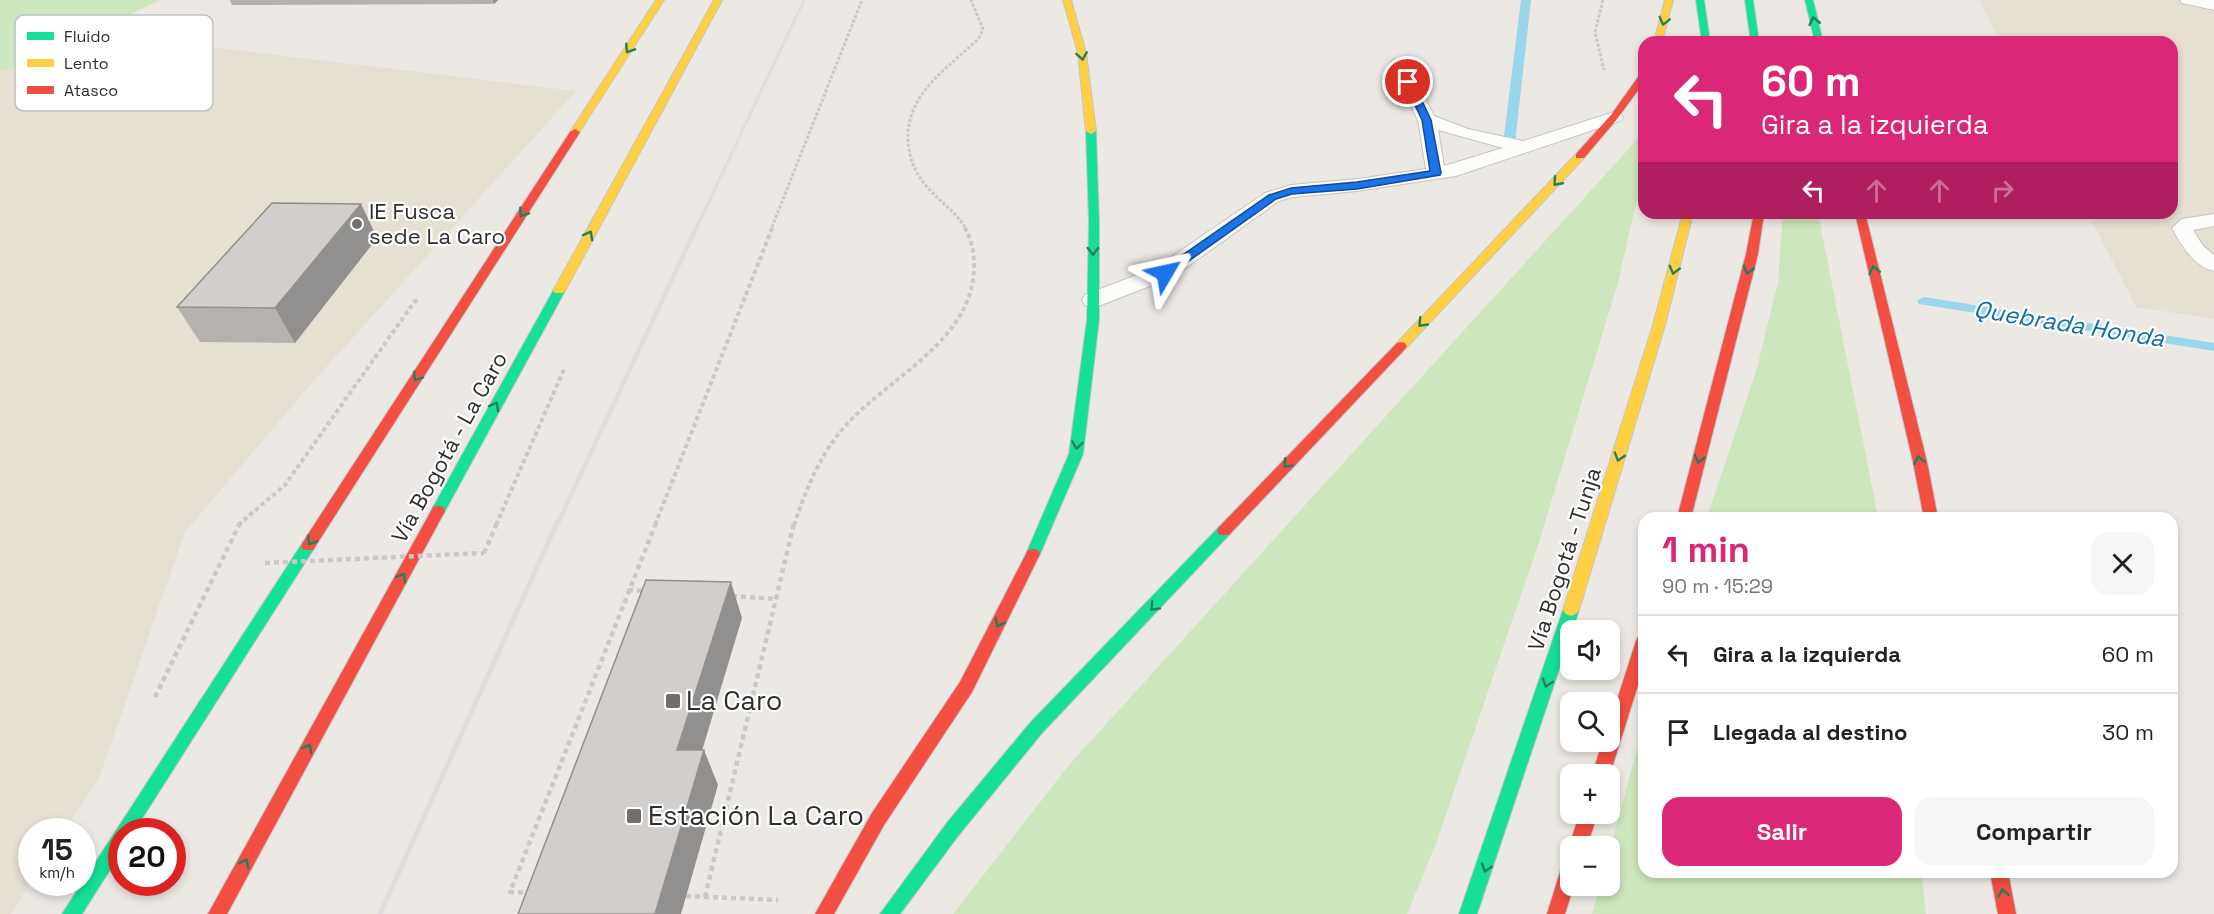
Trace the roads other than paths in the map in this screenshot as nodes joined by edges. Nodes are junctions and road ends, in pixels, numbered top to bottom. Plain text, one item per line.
1 (660, 0) edge
2 (718, 0) edge
3 (1067, 0) edge
4 (1669, 0) edge
5 (1700, 0) edge
6 (1749, 0) edge
7 (1809, 0) edge
8 (2188, 0) edge
9 (2214, 5) edge
10 (1660, 36) edge
11 (1705, 36) edge
12 (1754, 36) edge
13 (1818, 36) edge
14 (1399, 64) dead end
15 (1638, 83) edge
16 (1614, 117) junction
17 (1426, 120) junction
18 (1527, 148) junction
19 (1436, 173) junction
20 (1686, 219) edge
21 (1758, 219) edge
22 (1861, 219) edge
23 (2214, 220) edge
24 (2214, 265) edge
25 (1093, 300) junction
26 (1686, 512) edge
27 (1930, 512) edge
28 (1638, 660) edge
29 (1604, 764) edge
30 (132, 818) edge
31 (108, 857) edge
32 (2000, 878) edge
33 (1562, 896) edge
34 (827, 908) edge
35 (71, 914) edge
36 (217, 914) edge
37 (889, 914) edge
38 (1468, 914) edge
39 (1556, 914) edge
40 (2007, 914) edge

1 -> 30 main road
36 -> 2 main road, Vía Bogotá - La Caro
3 -> 25 main road
4 -> 10 main road
5 - 11 main road
6 - 12 main road
13 -> 7 main road
8 - 9 lane
14 - 17 lane
15 - 16 main road
16 - 18 lane
16 -> 37 main road
17 - 18 lane
17 - 19 lane
18 - 19 lane
19 - 25 lane
20 -> 38 main road, Vía Bogotá - Tunja
21 -> 26 main road
27 -> 22 main road
23 - 24 lane
25 -> 34 main road
28 - 29 main road
31 - 35 main road
40 -> 32 main road
33 - 39 main road

